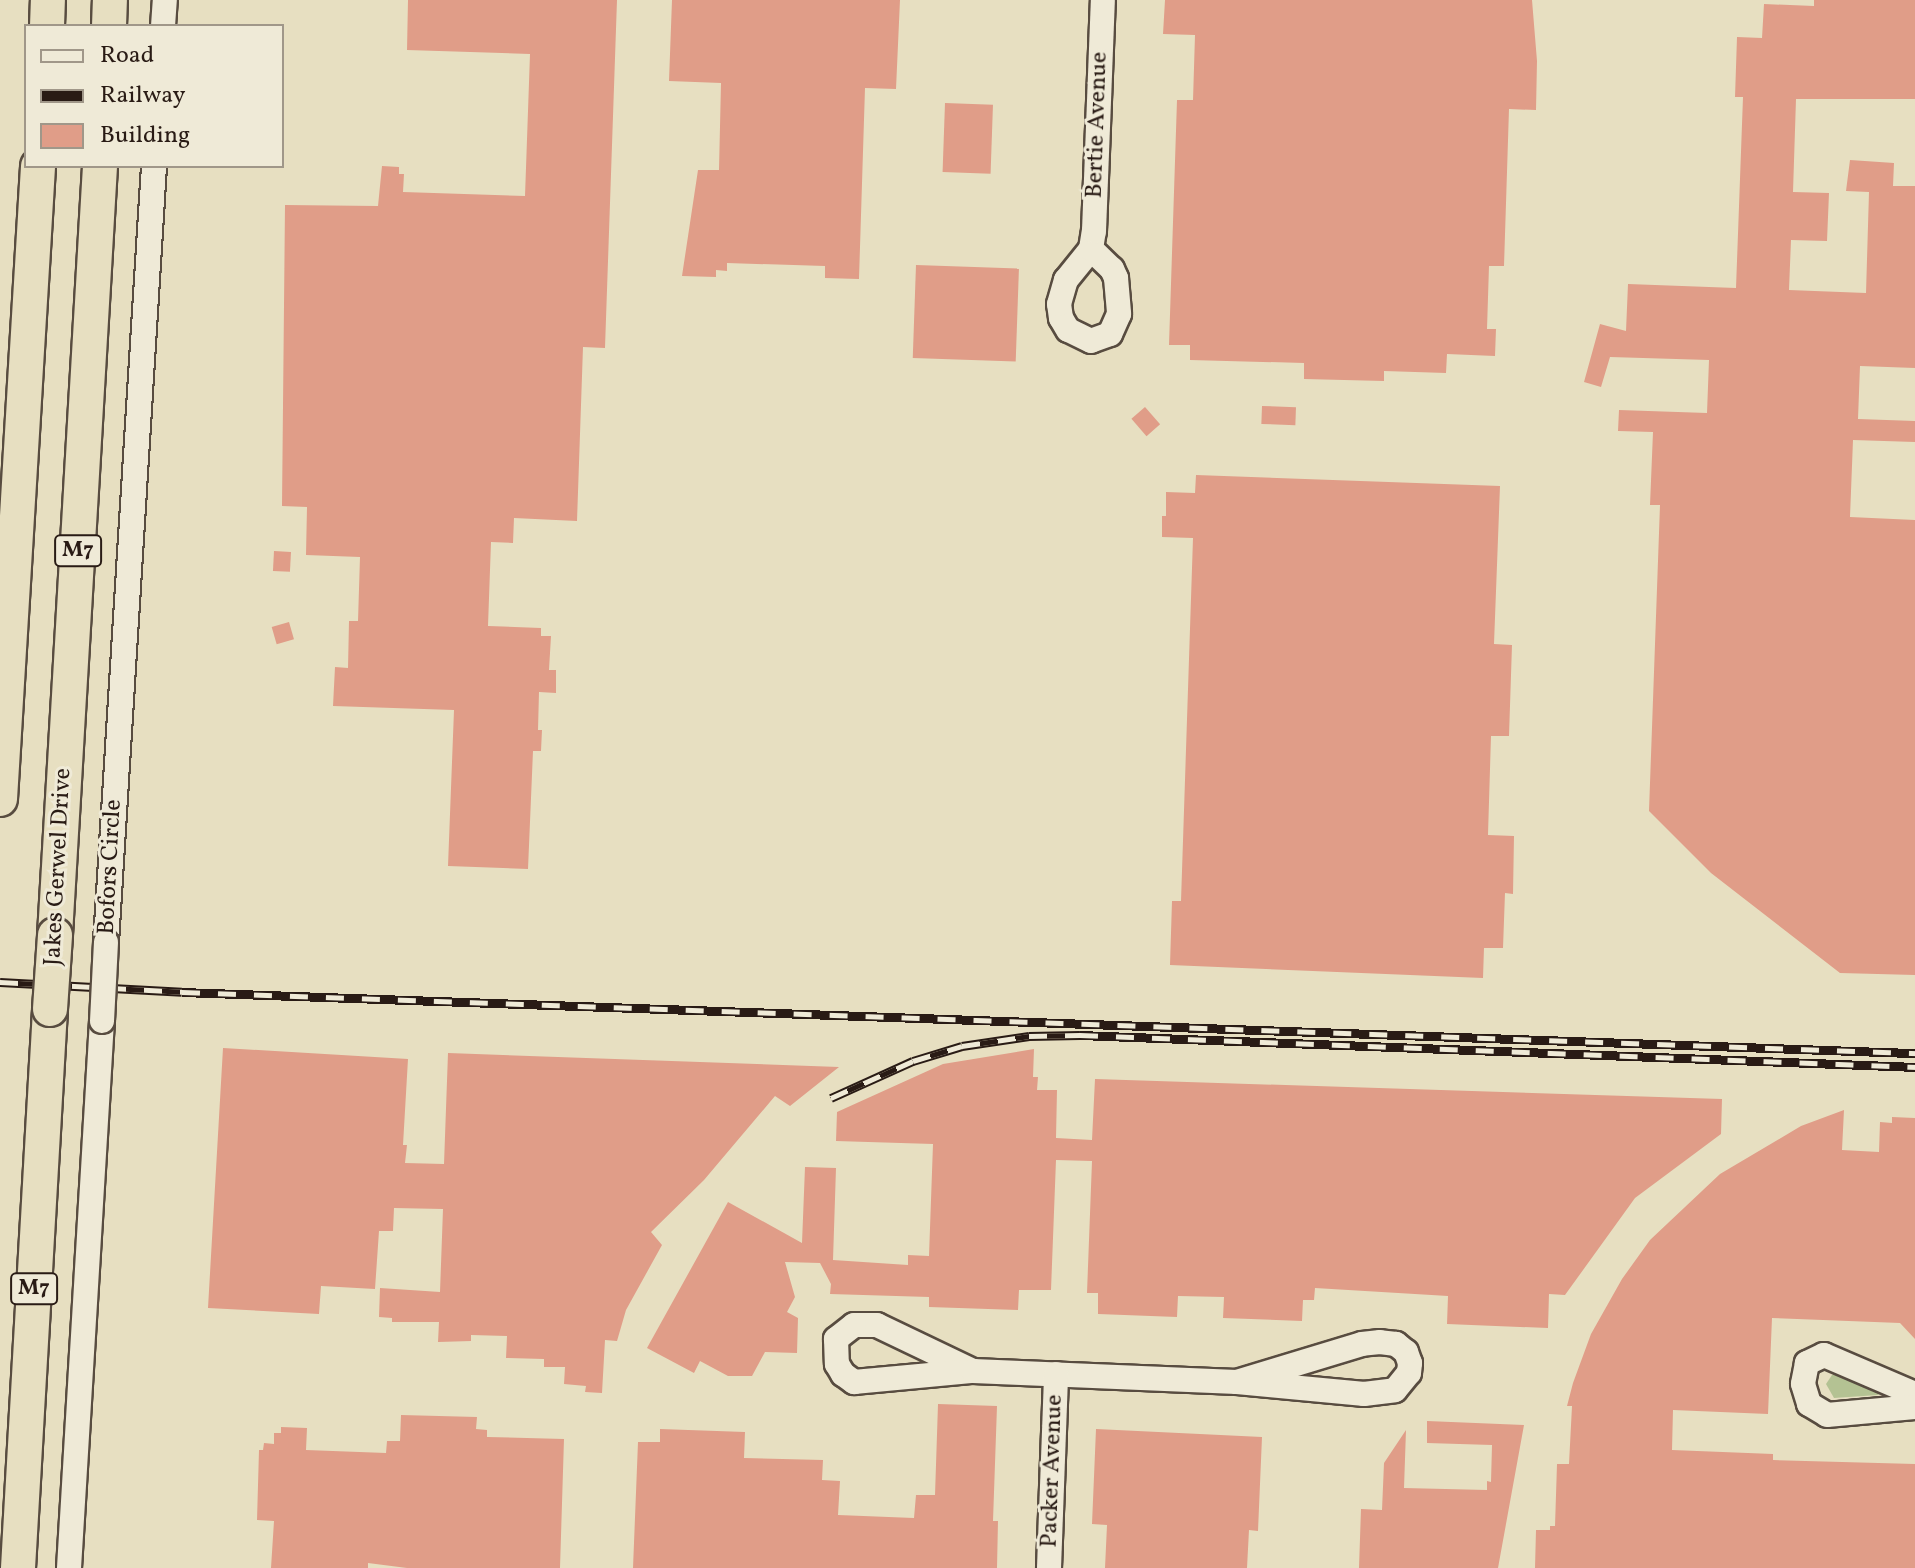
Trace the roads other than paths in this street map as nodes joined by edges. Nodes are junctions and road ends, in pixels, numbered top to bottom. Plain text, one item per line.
1 (48, 0) edge
2 (110, 0) edge
3 (165, 0) edge
4 (1103, 0) edge
5 (47, 24) edge
6 (109, 24) edge
7 (163, 24) edge
8 (38, 168) edge
9 (100, 168) edge
10 (154, 168) edge
11 (1091, 249) dead end
12 (0, 799) edge
13 (973, 1371) junction
14 (1056, 1374) junction
15 (1237, 1382) junction
16 (1915, 1394) edge
17 (1915, 1407) edge
18 (18, 1568) edge
19 (69, 1568) edge
20 (1049, 1568) edge

1 - 5 highway
2 - 6 highway
3 - 7 street
4 - 11 street, Bertie Avenue
8 - 12 highway
9 - 18 highway, Jakes Gerwel Drive / M7, bridge
10 - 19 street, Bofors Circle, bridge
13 - 13 street, Packer Avenue
13 - 14 street, Packer Avenue
14 - 15 street, Packer Avenue
14 - 20 street, Packer Avenue
15 - 15 street, Packer Avenue
16 - 17 street

